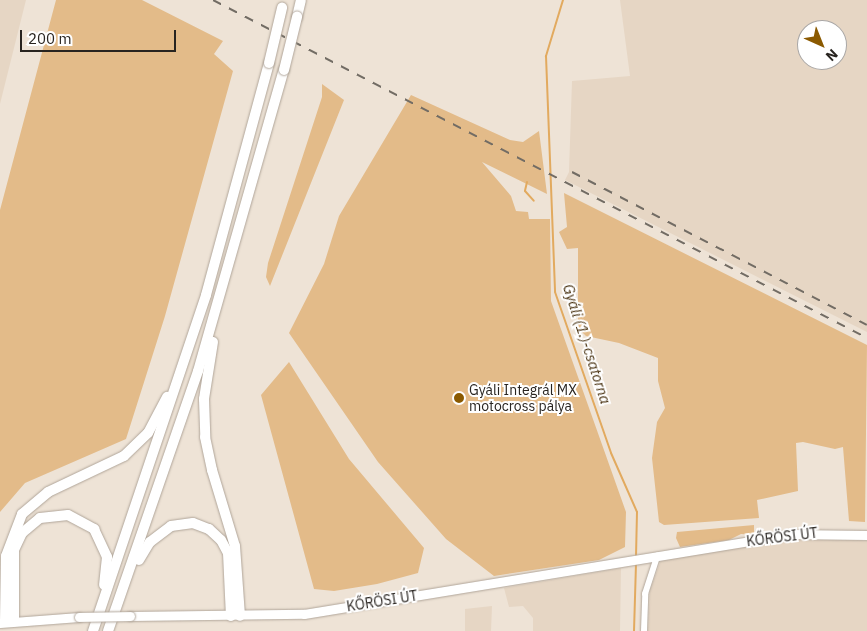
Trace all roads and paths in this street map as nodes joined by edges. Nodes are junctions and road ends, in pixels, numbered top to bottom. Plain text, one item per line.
1 (301, 0) edge
2 (283, 4) edge
3 (220, 301) junction
4 (193, 336) junction
5 (867, 535) edge
6 (657, 556) junction
7 (124, 584) junction
8 (236, 616) junction
9 (6, 622) edge
10 (91, 631) edge
11 (108, 631) edge
12 (644, 631) edge

1 - 3 highway, bridge
2 - 4 highway, bridge
3 - 7 highway
3 - 8 highway
4 - 9 highway
4 - 10 highway
5 - 6 main road, KŐRÖSI ÚT
6 - 8 main road, KŐRÖSI ÚT
6 - 12 street
7 - 8 highway
7 - 11 highway
8 - 9 main road, KŐRÖSI ÚT, bridge
9 - 10 highway

